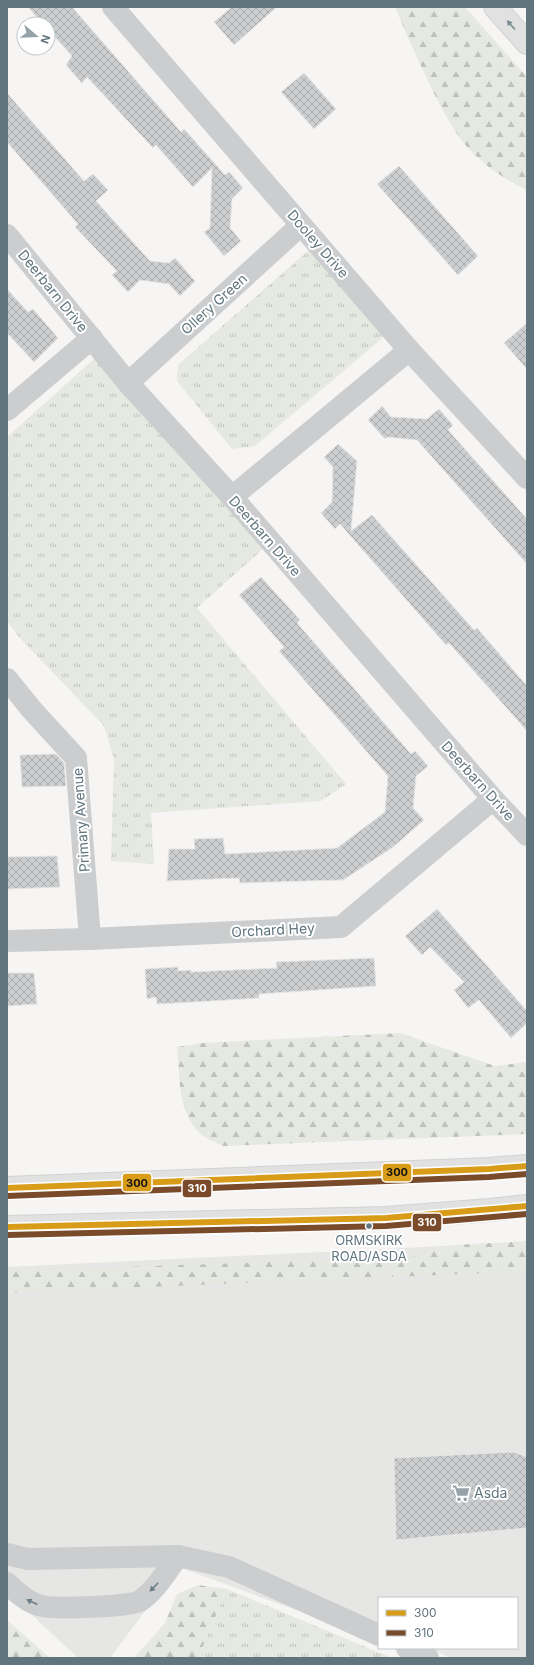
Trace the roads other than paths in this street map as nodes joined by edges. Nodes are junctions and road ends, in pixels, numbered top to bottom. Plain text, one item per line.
1 (112, 7) edge
2 (495, 7) edge
3 (527, 43) edge
4 (301, 225) junction
5 (7, 235) edge
6 (92, 338) junction
7 (410, 350) junction
8 (128, 383) junction
9 (7, 410) edge
10 (527, 478) edge
11 (232, 497) junction
12 (7, 679) edge
13 (493, 799) junction
14 (527, 835) edge
15 (90, 939) junction
16 (7, 941) edge
17 (527, 1166) edge
18 (7, 1188) edge
19 (527, 1206) edge
20 (7, 1227) edge
21 (7, 1554) edge
22 (178, 1556) junction
23 (7, 1583) edge
24 (378, 1635) edge
25 (409, 1649) edge
26 (428, 1658) edge

1 - 4 street, Dooley Drive
3 -> 2 highway
4 - 7 street, Dooley Drive
4 - 8 street, Ollery Green
5 - 6 street, Deerbarn Drive
6 - 8 street, Deerbarn Drive
6 - 9 street
7 - 10 street, Dooley Drive
7 - 11 street
8 - 11 street, Deerbarn Drive
11 - 13 street, Deerbarn Drive
12 - 15 street, Primary Avenue
13 - 14 street, Deerbarn Drive
13 - 15 street, Orchard Hey
15 - 16 street, Orchard Hey
17 - 18 highway
19 - 20 highway
21 - 22 street
22 -> 23 street
22 - 24 street
25 - 26 street

